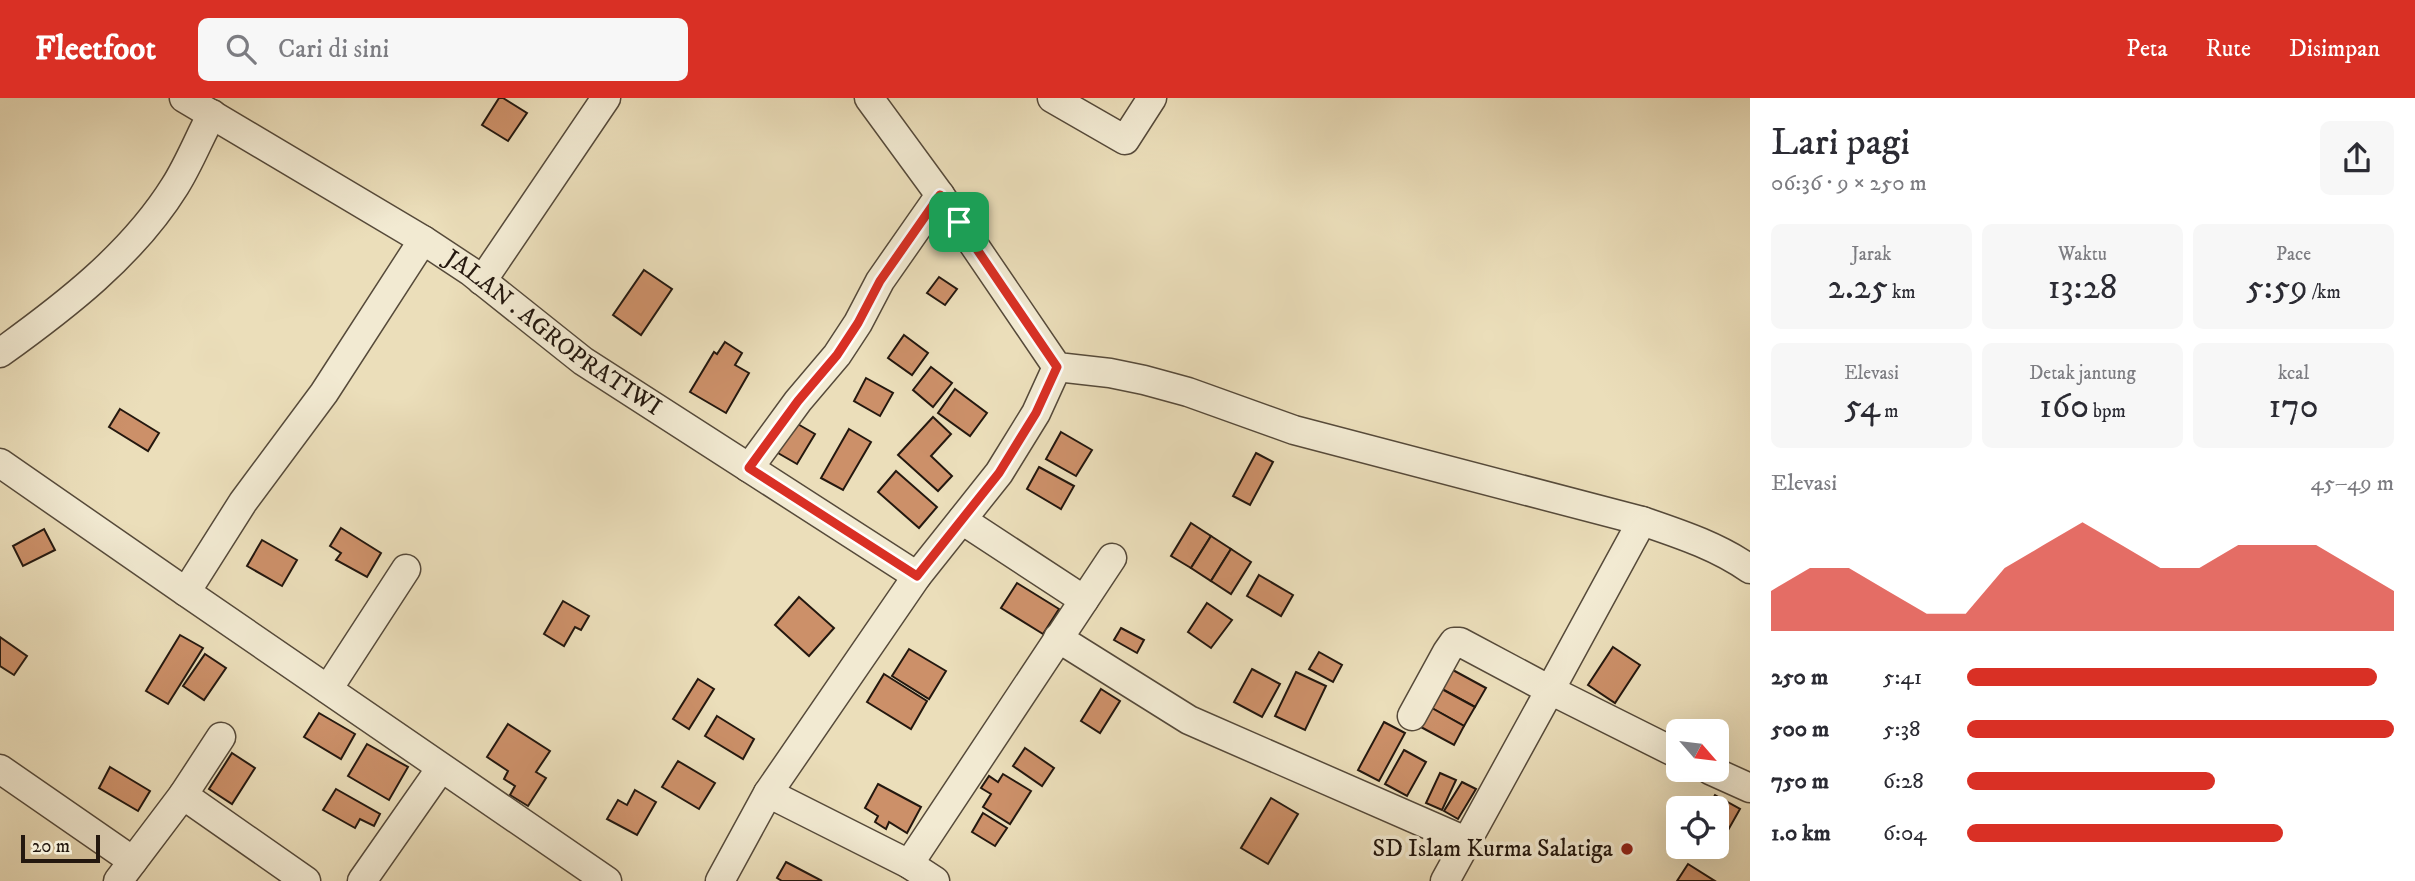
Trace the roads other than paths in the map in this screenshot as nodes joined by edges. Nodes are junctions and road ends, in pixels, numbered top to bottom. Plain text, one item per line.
1 (184, 98) edge
2 (606, 98) edge
3 (869, 98) edge
4 (1052, 98) edge
5 (1152, 98) edge
6 (212, 114) junction
7 (940, 195) junction
8 (424, 240) junction
9 (482, 281) junction
10 (0, 354) edge
11 (1057, 367) junction
12 (0, 463) edge
13 (749, 468) junction
14 (962, 520) junction
15 (1642, 521) junction
16 (1112, 558) dead end
17 (406, 569) dead end
18 (1750, 569) edge
19 (917, 576) junction
20 (186, 592) junction
21 (1084, 600) junction
22 (1058, 638) junction
23 (328, 689) junction
24 (1550, 690) junction
25 (1412, 716) dead end
26 (222, 737) dead end
27 (1666, 748) edge
28 (441, 768) junction
29 (0, 769) edge
30 (1729, 779) edge
31 (1750, 788) edge
32 (768, 793) junction
33 (183, 795) junction
34 (1468, 842) junction
35 (909, 864) junction
36 (125, 871) edge
37 (306, 881) edge
38 (362, 881) edge
39 (607, 881) edge
40 (720, 881) edge
41 (935, 881) edge
42 (1445, 881) edge

1 - 6 street, JALAN . AGROPRATIWI
2 - 9 street
3 - 7 street
4 - 5 street
6 - 8 street, JALAN . AGROPRATIWI
6 - 10 street
7 - 11 street
7 - 13 street
8 - 9 street, JALAN . AGROPRATIWI
8 - 20 street
9 - 13 street, JALAN . AGROPRATIWI
11 - 14 street
11 - 15 street
12 - 20 street
13 - 19 street, JALAN . AGROPRATIWI
14 - 19 street
14 - 21 street
15 - 18 street
15 - 24 street
16 - 21 street
17 - 23 street
19 - 32 street
20 - 23 street
21 - 22 street
22 - 34 street
22 - 35 street
23 - 28 street
24 - 25 street
24 - 27 street
24 - 34 street
26 - 33 street
28 - 38 street
28 - 39 street
29 - 36 street
30 - 31 street
32 - 35 street
32 - 40 street
33 - 36 street
33 - 37 street
34 - 42 street
35 - 41 street

